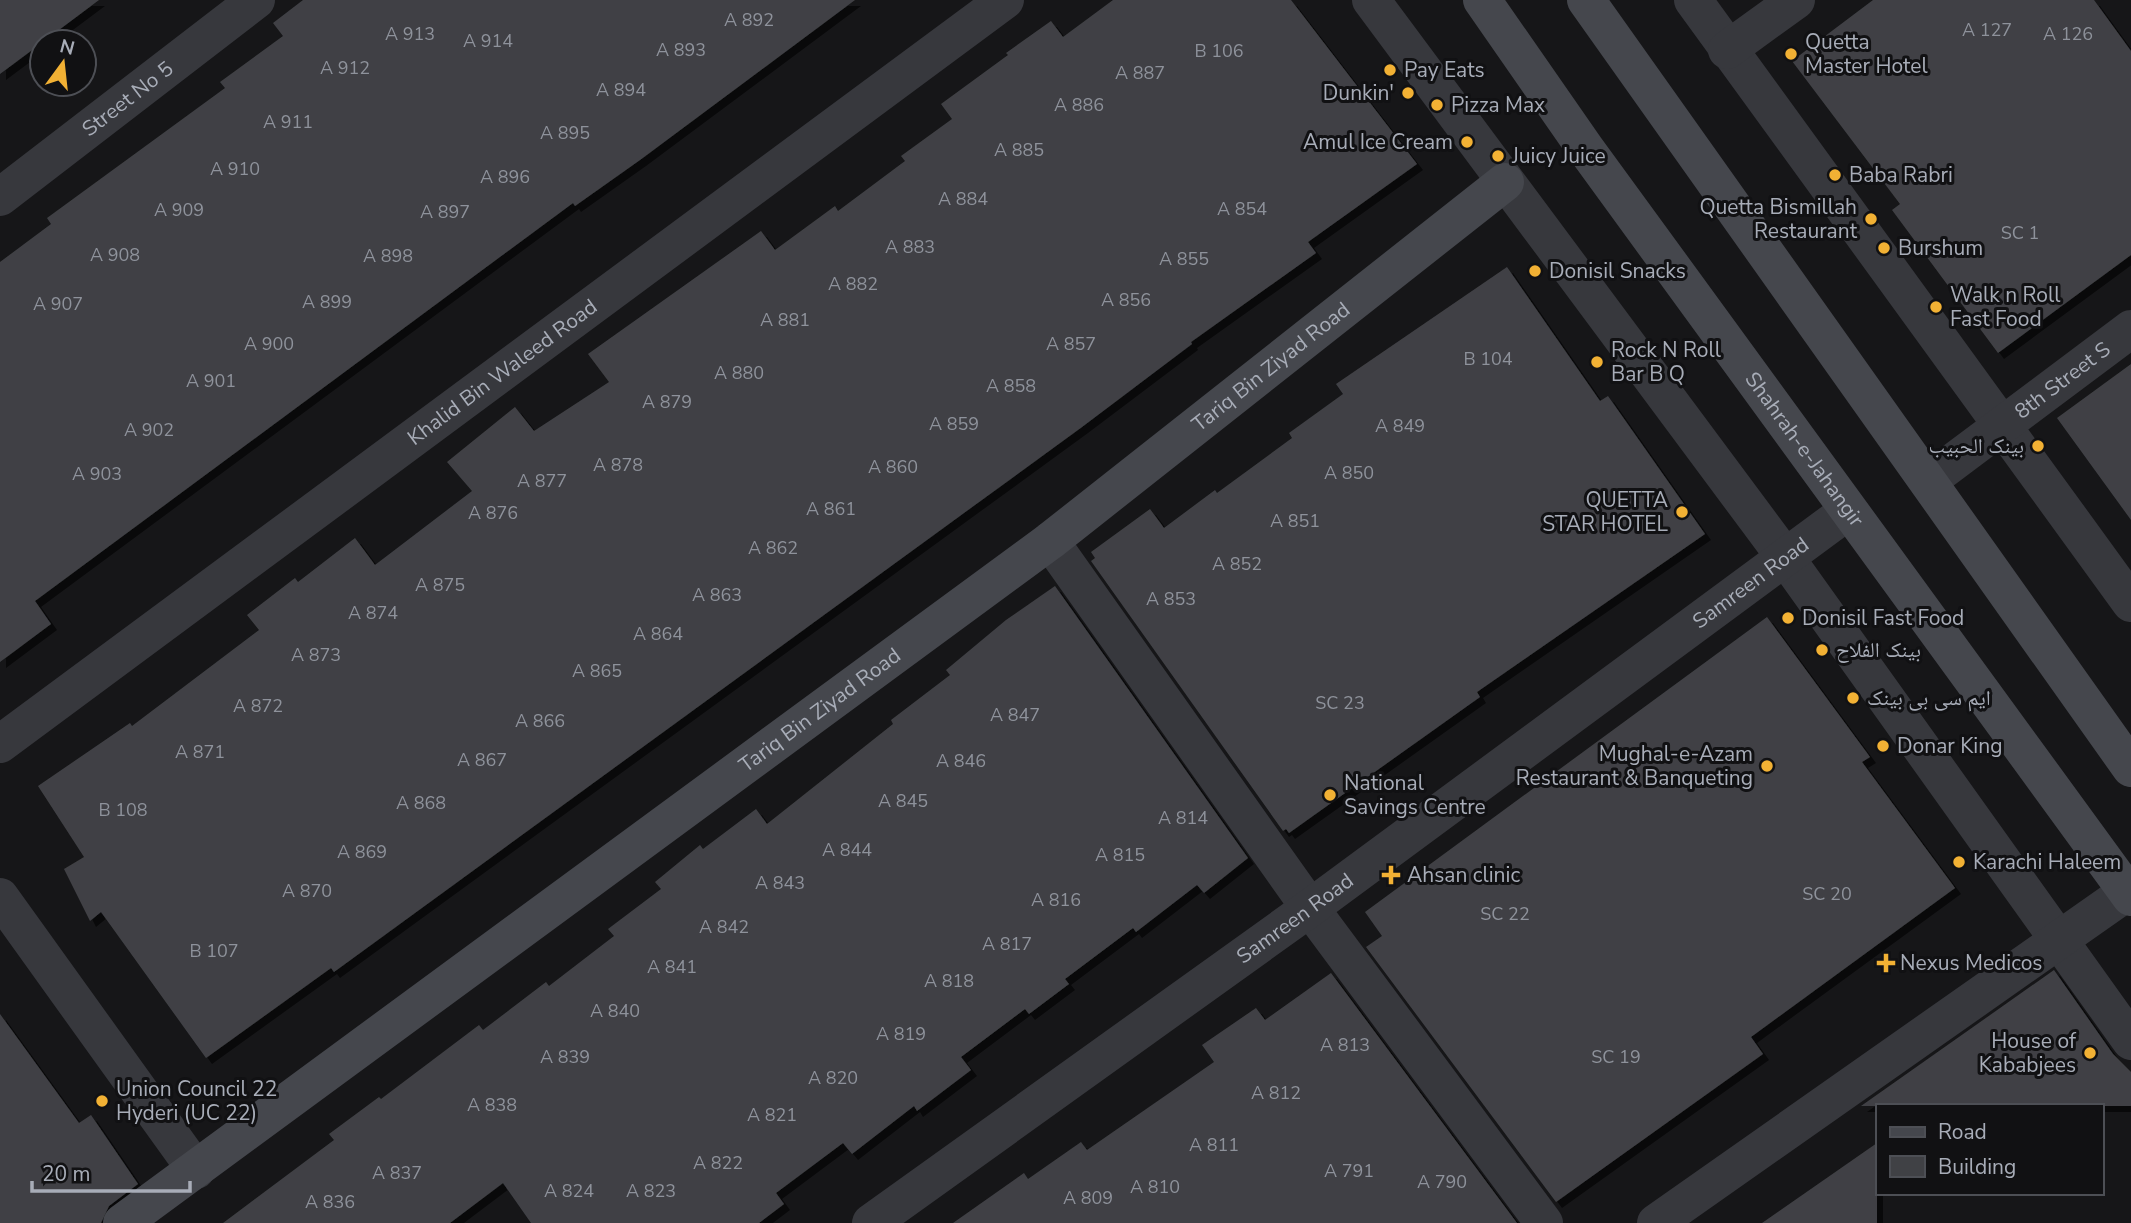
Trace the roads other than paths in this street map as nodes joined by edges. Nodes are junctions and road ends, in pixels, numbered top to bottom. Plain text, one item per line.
1 (256, 0) edge
2 (1005, 0) edge
3 (1370, 0) edge
4 (1482, 0) edge
5 (1586, 0) edge
6 (1693, 0) edge
7 (1796, 0) edge
8 (1727, 50) junction
9 (1504, 182) junction
10 (0, 197) edge
11 (2131, 329) edge
12 (2000, 427) junction
13 (1928, 481) junction
14 (1848, 511) junction
15 (1050, 541) junction
16 (1785, 557) junction
17 (2131, 603) edge
18 (0, 744) edge
19 (2131, 768) edge
20 (2129, 894) edge
21 (0, 897) edge
22 (1310, 908) junction
23 (2060, 939) junction
24 (2131, 1041) edge
25 (196, 1170) junction
26 (122, 1223) edge
27 (871, 1223) edge
28 (1544, 1223) edge
29 (1656, 1223) edge

1 - 10 street, Street No 5
2 - 18 street, Khalid Bin Waleed Road
3 - 9 street
4 - 14 main road, Shahrah-e-Jahangir
5 - 13 main road
6 - 8 street
7 - 8 street
8 - 12 street
9 - 15 main road, Tariq Bin Ziyad Road
9 - 16 street
11 - 12 street, 8th Street S
12 - 13 street, 8th Street S
12 - 17 street
13 - 19 main road
14 - 16 street, Samreen Road
14 - 20 main road, Shahrah-e-Jahangir
15 - 22 street
15 - 25 main road, Tariq Bin Ziyad Road
16 - 22 street, Samreen Road
16 - 23 street
20 - 23 street
21 - 25 street
22 - 27 street, Samreen Road
22 - 28 street
23 - 24 street
23 - 29 street
25 - 26 main road, Tariq Bin Ziyad Road

